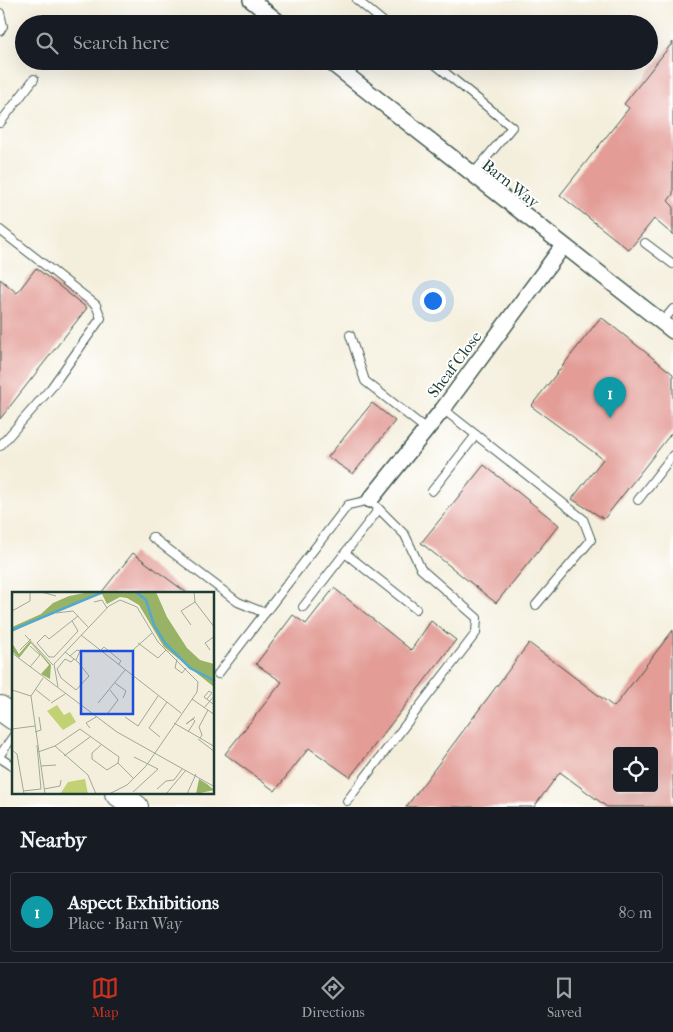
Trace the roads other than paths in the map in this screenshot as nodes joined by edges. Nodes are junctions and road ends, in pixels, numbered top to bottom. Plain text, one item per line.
1 (251, 0) edge
2 (357, 0) edge
3 (0, 13) edge
4 (270, 15) edge
5 (375, 15) edge
6 (0, 31) edge
7 (339, 70) edge
8 (442, 70) edge
9 (34, 79) dead end
10 (0, 123) edge
11 (472, 174) junction
12 (0, 230) edge
13 (645, 243) dead end
14 (563, 246) junction
15 (673, 264) edge
16 (673, 309) edge
17 (668, 327) edge
18 (350, 335) dead end
19 (443, 408) junction
20 (426, 429) junction
21 (476, 435) junction
22 (0, 446) edge
23 (673, 455) edge
24 (432, 491) dead end
25 (638, 500) dead end
26 (375, 504) junction
27 (152, 537) dead end
28 (345, 553) junction
29 (536, 605) dead end
30 (303, 606) dead end
31 (416, 609) dead end
32 (265, 613) junction
33 (218, 674) dead end
34 (0, 708) edge
35 (12, 717) edge
36 (12, 738) edge
37 (0, 757) edge
38 (12, 766) edge
39 (118, 794) edge
40 (347, 801) dead end
41 (136, 807) edge

1 - 4 street
2 - 5 lane
3 - 6 lane
7 - 11 street, Barn Way
8 - 11 lane
9 - 10 lane
11 - 14 street, Barn Way
12 - 22 lane
13 - 15 lane
14 - 17 street, Barn Way
14 - 19 street, Sheaf Close
16 - 17 lane
18 - 20 lane
19 - 20 street, Sheaf Close
19 - 21 lane
20 - 26 street, Sheaf Close
21 - 24 lane
21 - 29 lane
23 - 25 lane
26 - 28 lane
26 - 32 lane
26 - 40 lane
27 - 32 lane
28 - 30 lane
28 - 31 lane
32 - 33 lane
34 - 35 main road
36 - 37 lane
37 - 38 lane
39 - 41 main road

